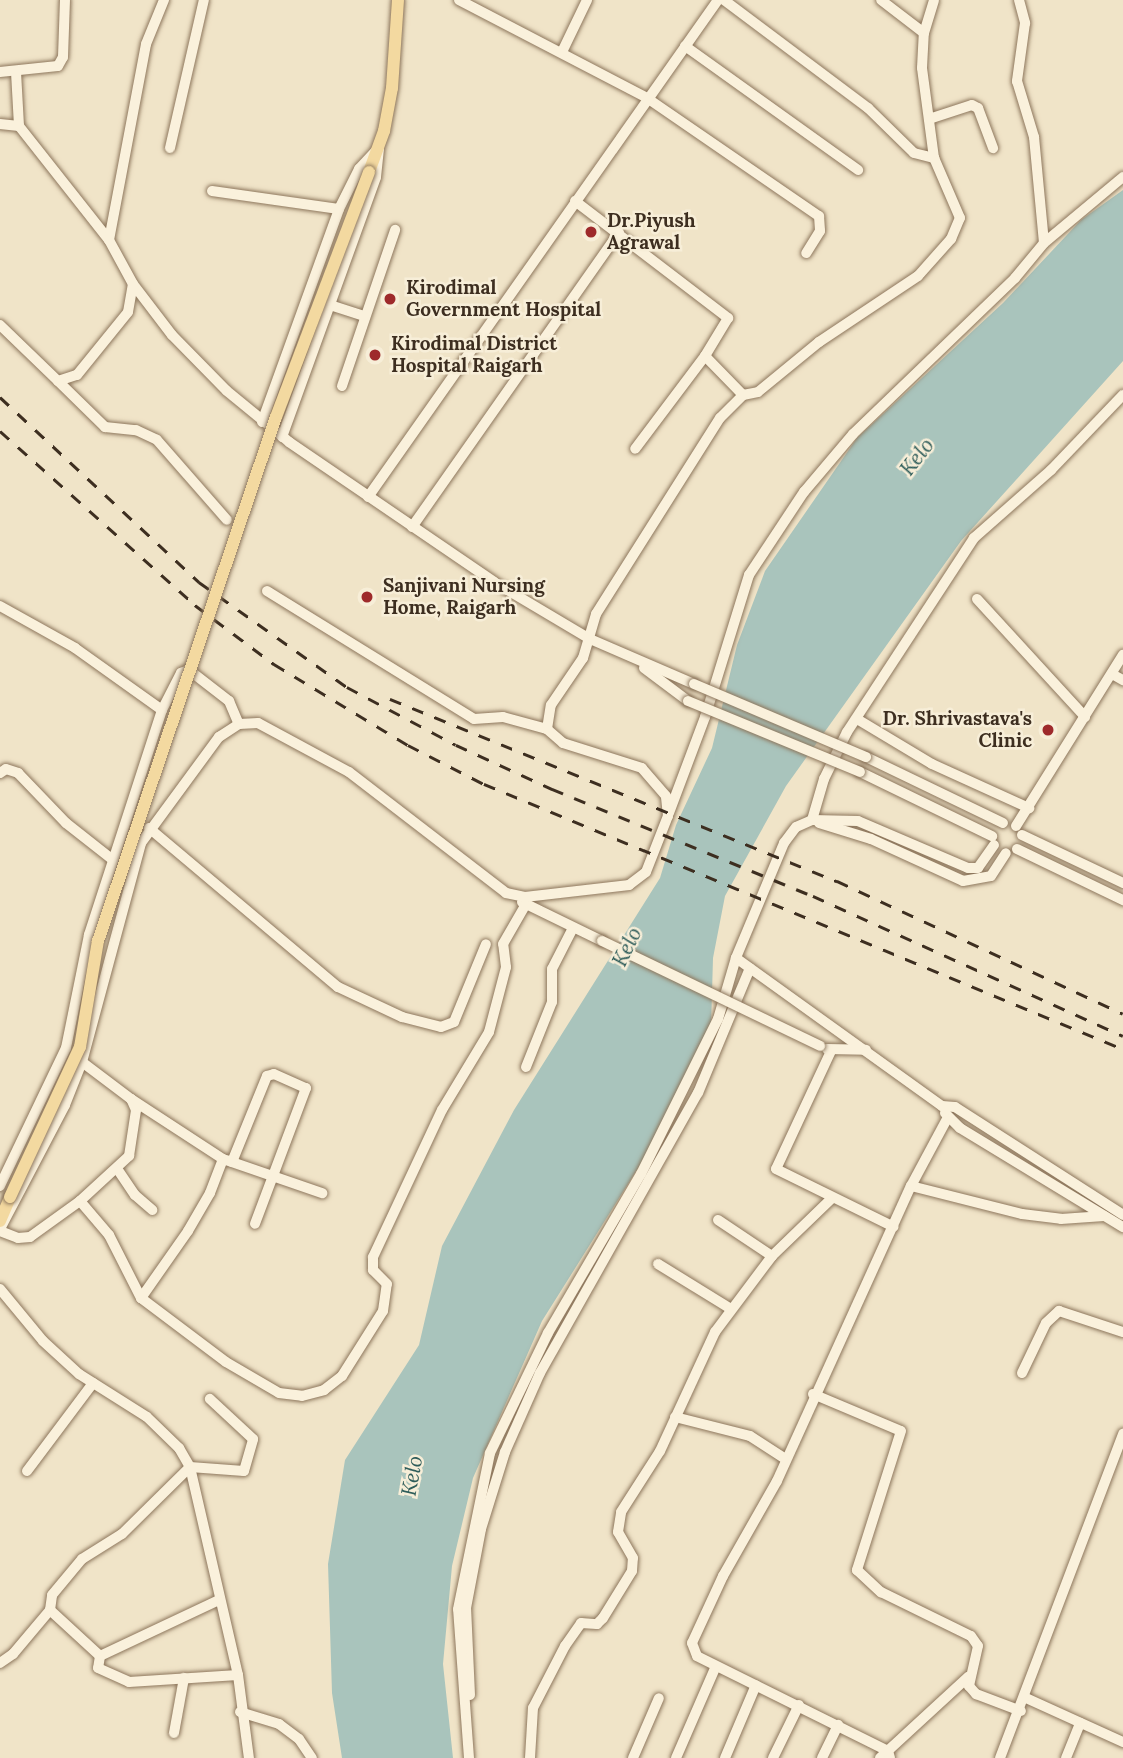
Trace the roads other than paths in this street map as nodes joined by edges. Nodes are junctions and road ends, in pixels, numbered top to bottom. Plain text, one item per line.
1 (65, 0) edge
2 (164, 0) edge
3 (204, 0) edge
4 (398, 0) edge
5 (459, 0) edge
6 (587, 0) edge
7 (718, 0) edge
8 (724, 0) edge
9 (881, 0) edge
10 (934, 0) edge
11 (1019, 0) edge
12 (924, 33) junction
13 (685, 46) junction
14 (562, 52) junction
15 (0, 72) edge
16 (16, 72) junction
17 (647, 98) junction
18 (929, 119) junction
19 (0, 124) edge
20 (19, 126) junction
21 (170, 148) dead end
22 (993, 148) dead end
23 (379, 149) junction
24 (934, 158) junction
25 (858, 170) dead end
26 (1123, 177) edge
27 (212, 191) dead end
28 (575, 201) junction
29 (339, 209) junction
30 (395, 230) dead end
31 (619, 233) junction
32 (109, 240) junction
33 (1044, 243) junction
34 (806, 253) dead end
35 (133, 284) junction
36 (330, 305) junction
37 (363, 316) junction
38 (0, 325) edge
39 (705, 356) junction
40 (58, 381) junction
41 (342, 386) dead end
42 (743, 395) junction
43 (1122, 398) edge
44 (262, 422) junction
45 (282, 437) junction
46 (635, 449) dead end
47 (368, 497) junction
48 (227, 520) dead end
49 (412, 527) junction
50 (267, 591) dead end
51 (977, 599) dead end
52 (0, 606) edge
53 (590, 639) junction
54 (1123, 655) edge
55 (635, 661) junction
56 (1112, 674) junction
57 (1123, 680) edge
58 (162, 710) junction
59 (1085, 717) junction
60 (857, 719) junction
61 (239, 724) junction
62 (547, 729) junction
63 (0, 773) edge
64 (1029, 808) junction
65 (668, 816) junction
66 (812, 820) junction
67 (1003, 823) junction
68 (149, 828) junction
69 (1019, 830) junction
70 (993, 841) junction
71 (1017, 849) junction
72 (1006, 852) junction
73 (113, 860) junction
74 (1123, 883) edge
75 (506, 893) junction
76 (1123, 900) edge
77 (526, 904) junction
78 (573, 928) junction
79 (486, 944) dead end
80 (736, 958) junction
81 (750, 968) junction
82 (866, 1050) junction
83 (831, 1051) junction
84 (82, 1062) junction
85 (526, 1067) dead end
86 (131, 1099) junction
87 (942, 1106) junction
88 (947, 1119) junction
89 (227, 1160) junction
90 (118, 1170) junction
91 (274, 1175) junction
92 (0, 1186) edge
93 (911, 1186) junction
94 (322, 1193) dead end
95 (832, 1198) junction
96 (80, 1201) junction
97 (4, 1208) edge
98 (152, 1210) dead end
99 (1123, 1215) edge
100 (1104, 1216) junction
101 (718, 1220) dead end
102 (255, 1224) dead end
103 (894, 1227) junction
104 (1123, 1227) edge
105 (0, 1230) edge
106 (772, 1256) junction
107 (658, 1264) dead end
108 (0, 1289) edge
109 (141, 1298) junction
110 (731, 1309) junction
111 (1123, 1332) edge
112 (1022, 1373) dead end
113 (93, 1383) junction
114 (813, 1394) junction
115 (210, 1399) dead end
116 (675, 1418) junction
117 (1123, 1434) edge
118 (784, 1458) junction
119 (190, 1467) junction
120 (27, 1471) dead end
121 (219, 1600) junction
122 (50, 1611) junction
123 (100, 1656) junction
124 (0, 1663) edge
125 (716, 1666) junction
126 (238, 1675) junction
127 (968, 1676) junction
128 (184, 1678) junction
129 (757, 1685) junction
130 (659, 1698) dead end
131 (1026, 1698) junction
132 (799, 1705) junction
133 (1021, 1711) junction
134 (240, 1712) junction
135 (1080, 1723) junction
136 (838, 1725) junction
137 (174, 1733) dead end
138 (1123, 1742) edge
139 (886, 1756) edge
140 (249, 1758) edge
141 (312, 1758) edge
142 (471, 1758) edge
143 (530, 1758) edge
144 (633, 1758) edge
145 (676, 1758) edge
146 (725, 1758) edge
147 (773, 1758) edge
148 (822, 1758) edge
149 (1000, 1758) edge
150 (1066, 1758) edge

1 - 16 street
2 - 32 street
3 - 21 street
4 - 23 main road
5 - 14 street
6 - 14 street
7 - 13 street
8 - 24 street
9 - 12 street
10 - 12 street
11 - 33 street
12 - 18 street
13 - 17 street
13 - 25 street
14 - 17 street
15 - 16 street
16 - 20 street
17 - 28 street
17 - 34 street
18 - 22 street
18 - 24 street
19 - 20 street
20 - 32 street
23 - 29 street
23 - 36 street
23 - 97 main road, bridge
24 - 42 street
26 - 33 street
27 - 29 street
28 - 31 street
28 - 47 street
29 - 44 street
30 - 37 street
31 - 39 street
31 - 49 street
32 - 35 street
33 - 65 street
35 - 40 street
35 - 44 street
36 - 37 street
36 - 45 street
37 - 41 street
38 - 40 street
39 - 42 street
39 - 46 street
40 - 48 street
42 - 53 street
43 - 60 street
44 - 45 street
45 - 47 street
47 - 49 street
49 - 53 street
50 - 62 street
51 - 59 street
52 - 58 street
53 - 55 street
53 - 62 street
54 - 56 street
55 - 67 street, bridge
55 - 70 street, bridge
56 - 57 street
56 - 59 street
58 - 61 street
58 - 73 street
59 - 64 street
60 - 64 street
60 - 66 street
61 - 68 street
61 - 75 street
62 - 65 street
63 - 73 street
64 - 69 street
65 - 75 street
66 - 70 street
66 - 72 street
66 - 80 street
67 - 69 street
67 - 70 street
68 - 79 street
68 - 84 street
69 - 71 street
69 - 74 street
70 - 72 street
71 - 72 street
71 - 76 street
73 - 92 street
75 - 77 street
77 - 78 street
77 - 109 street
78 - 83 street, bridge
78 - 85 street
80 - 81 street
80 - 142 street
81 - 82 street
81 - 142 street
82 - 83 street
82 - 87 street
83 - 95 street
84 - 86 street
84 - 105 street
86 - 89 street
86 - 90 street
87 - 88 street
87 - 99 street
88 - 93 street
88 - 100 street
89 - 91 street
89 - 91 street
89 - 109 street
90 - 96 street
90 - 98 street
91 - 94 street
91 - 102 street
93 - 100 street
93 - 103 street
95 - 103 street
95 - 106 street
96 - 105 street
96 - 109 street
100 - 104 street
101 - 106 street
103 - 114 street
106 - 110 street
107 - 110 street
108 - 113 street
110 - 116 street
111 - 112 street
113 - 119 street
113 - 120 street
114 - 118 street
114 - 127 street
115 - 119 street
116 - 118 street
116 - 143 street
117 - 131 street
118 - 125 street
119 - 121 street
119 - 122 street
121 - 123 street
121 - 126 street
122 - 123 street
122 - 124 street
123 - 128 street
125 - 129 street
125 - 145 street
126 - 128 street
126 - 134 street
127 - 133 street
127 - 139 street
128 - 137 street
129 - 132 street
129 - 146 street
130 - 144 street
131 - 133 street
131 - 135 street
132 - 136 street
132 - 147 street
133 - 149 street
134 - 140 street
134 - 141 street
135 - 138 street
135 - 150 street
136 - 139 street
136 - 148 street

